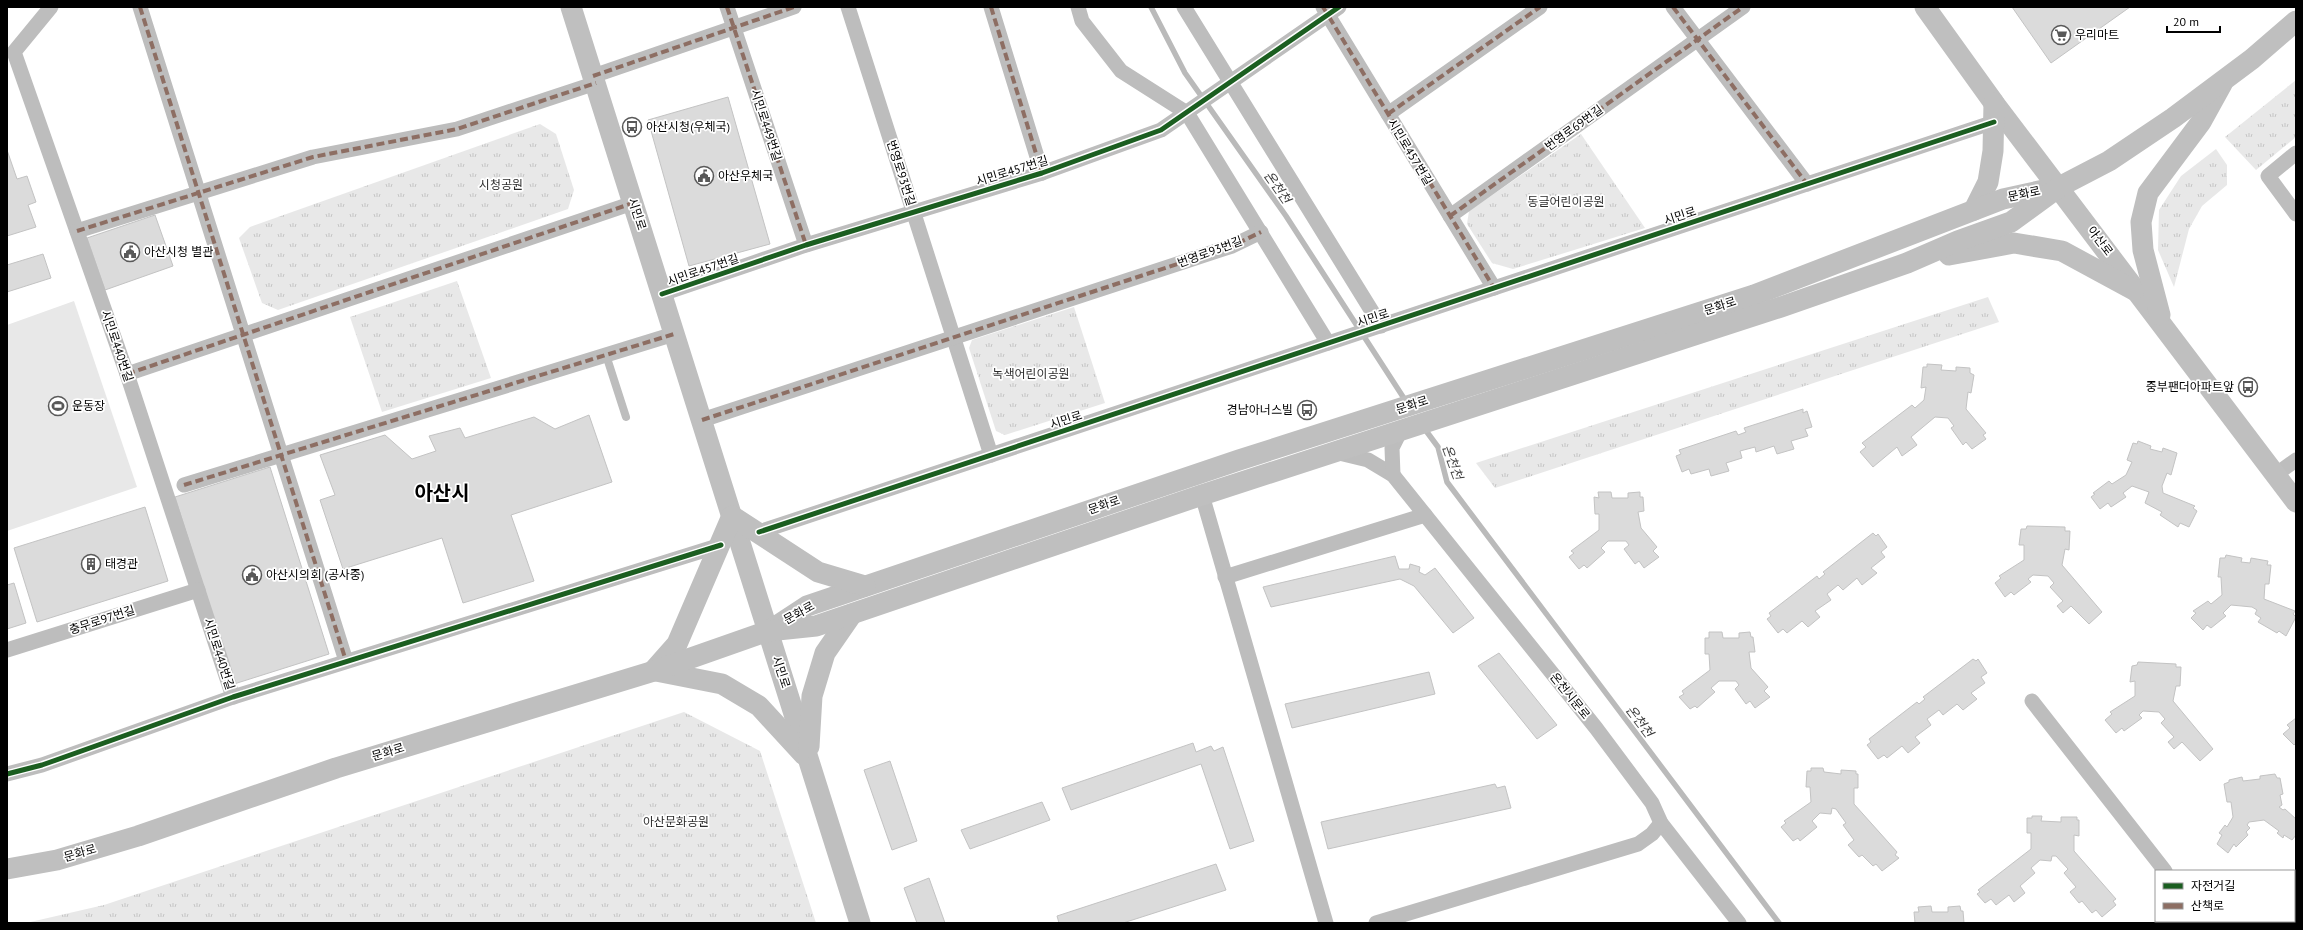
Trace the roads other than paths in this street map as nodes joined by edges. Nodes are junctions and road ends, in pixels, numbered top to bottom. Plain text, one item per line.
1 (51, 7) edge
2 (140, 7) edge
3 (572, 7) edge
4 (727, 7) edge
5 (794, 7) edge
6 (848, 7) edge
7 (991, 7) edge
8 (1078, 7) edge
9 (1184, 7) edge
10 (1540, 7) edge
11 (1674, 7) edge
12 (1743, 7) edge
13 (1925, 7) edge
14 (1330, 10) edge
15 (2296, 21) edge
16 (734, 27) junction
17 (1698, 39) junction
18 (2225, 77) junction
19 (594, 80) junction
20 (1230, 84) junction
21 (1187, 112) junction
22 (1994, 112) junction
23 (1388, 114) junction
24 (2296, 153) edge
25 (1042, 173) junction
26 (1807, 184) junction
27 (2059, 187) junction
28 (199, 193) junction
29 (633, 203) junction
30 (1974, 210) junction
31 (913, 211) junction
32 (2296, 214) edge
33 (1450, 216) junction
34 (77, 231) junction
35 (1261, 232) junction
36 (806, 245) junction
37 (1907, 263) junction
38 (1494, 288) junction
39 (2138, 292) junction
40 (662, 294) junction
41 (2162, 325) junction
42 (1381, 326) junction
43 (674, 334) junction
44 (244, 335) junction
45 (954, 339) junction
46 (1328, 343) junction
47 (606, 355) junction
48 (127, 374) junction
49 (626, 417) dead end
50 (702, 420) junction
51 (1393, 437) junction
52 (1335, 452) junction
53 (991, 455) junction
54 (282, 456) junction
55 (2296, 460) edge
56 (1393, 475) junction
57 (2275, 475) junction
58 (184, 485) dead end
59 (1202, 495) junction
60 (2296, 502) edge
61 (732, 516) junction
62 (1425, 516) junction
63 (759, 532) junction
64 (720, 545) junction
65 (1225, 577) junction
66 (865, 586) junction
67 (198, 590) junction
68 (852, 614) junction
69 (768, 631) junction
70 (7, 650) edge
71 (346, 661) junction
72 (654, 671) junction
73 (233, 697) junction
74 (2032, 701) dead end
75 (809, 760) junction
76 (7, 774) edge
77 (1661, 823) junction
78 (7, 870) edge
79 (2165, 870) edge
80 (860, 923) edge
81 (1326, 923) edge
82 (1376, 923) edge
83 (1738, 923) edge

1 - 34 street, 시민로440번길
2 - 28 street
3 - 19 main road, 시민로
4 - 16 street, 시민로449번길
5 - 16 street
6 - 31 street, 번영로93번길
7 - 25 street
8 - 21 street
9 - 20 street
10 - 23 street
11 - 17 street
12 - 17 street, 번영로69번길
13 - 22 main road, 아산로
14 - 20 street, 시민로457번길
14 - 23 street, 시민로457번길
15 - 18 main road, 문화로
16 - 19 street
16 - 36 street, 시민로449번길
17 - 26 street
17 - 33 street, 번영로69번길
18 - 27 main road, 문화로
18 - 41 main road
19 - 28 street
19 - 29 main road, 시민로
20 - 21 street, 시민로457번길
20 - 42 street
21 - 25 street, 시민로457번길
21 - 35 street
22 - 26 street, 시민로
22 - 27 main road, 아산로
22 - 30 main road
23 - 33 street, 시민로457번길
24 - 32 street
25 - 31 street, 시민로457번길
26 - 38 street, 시민로
27 - 30 main road, 문화로
27 - 37 main road, 문화로
27 - 39 main road, 아산로
28 - 34 street
28 - 44 street
29 - 40 main road, 시민로
29 - 44 street
30 - 66 main road, 문화로
31 - 36 street, 시민로457번길
31 - 45 street, 번영로93번길
33 - 38 street, 시민로457번길
34 - 48 street, 시민로440번길
35 - 45 street, 번영로93번길
35 - 46 street
36 - 40 street, 시민로457번길
37 - 39 main road
37 - 51 main road, 문화로
38 - 42 street, 시민로
39 - 41 main road, 아산로
40 - 43 main road, 시민로
41 - 57 main road, 아산로
42 - 46 street, 시민로
43 - 47 street
43 - 50 main road, 시민로
44 - 48 street
44 - 54 street
45 - 50 street
45 - 53 street, 번영로93번길
46 - 53 street, 시민로
47 - 49 lane
47 - 54 street
48 - 67 street, 시민로440번길
50 - 61 main road, 시민로
51 - 52 main road, 문화로
51 - 56 street
52 - 56 street
52 - 59 main road, 문화로
53 - 63 street, 시민로
54 - 58 street
54 - 71 street
55 - 57 street
56 - 62 street, 온천시문로
57 - 60 main road, 아산로
59 - 65 street
59 - 68 main road, 문화로
61 - 63 main road
61 - 64 main road
61 - 69 main road, 시민로
62 - 65 street
62 - 77 street, 온천시문로
63 - 66 main road
64 - 71 street
64 - 72 main road
65 - 81 street
66 - 69 main road, 문화로
67 - 70 street, 충무로97번길
67 - 73 street, 시민로440번길
68 - 69 main road, 문화로
68 - 75 main road
69 - 72 main road, 문화로
69 - 75 main road, 시민로
71 - 73 street
72 - 75 main road
72 - 78 main road, 문화로
73 - 76 street
74 - 79 street
75 - 80 main road, 시민로
77 - 82 street
77 - 83 street, 온천시문로

